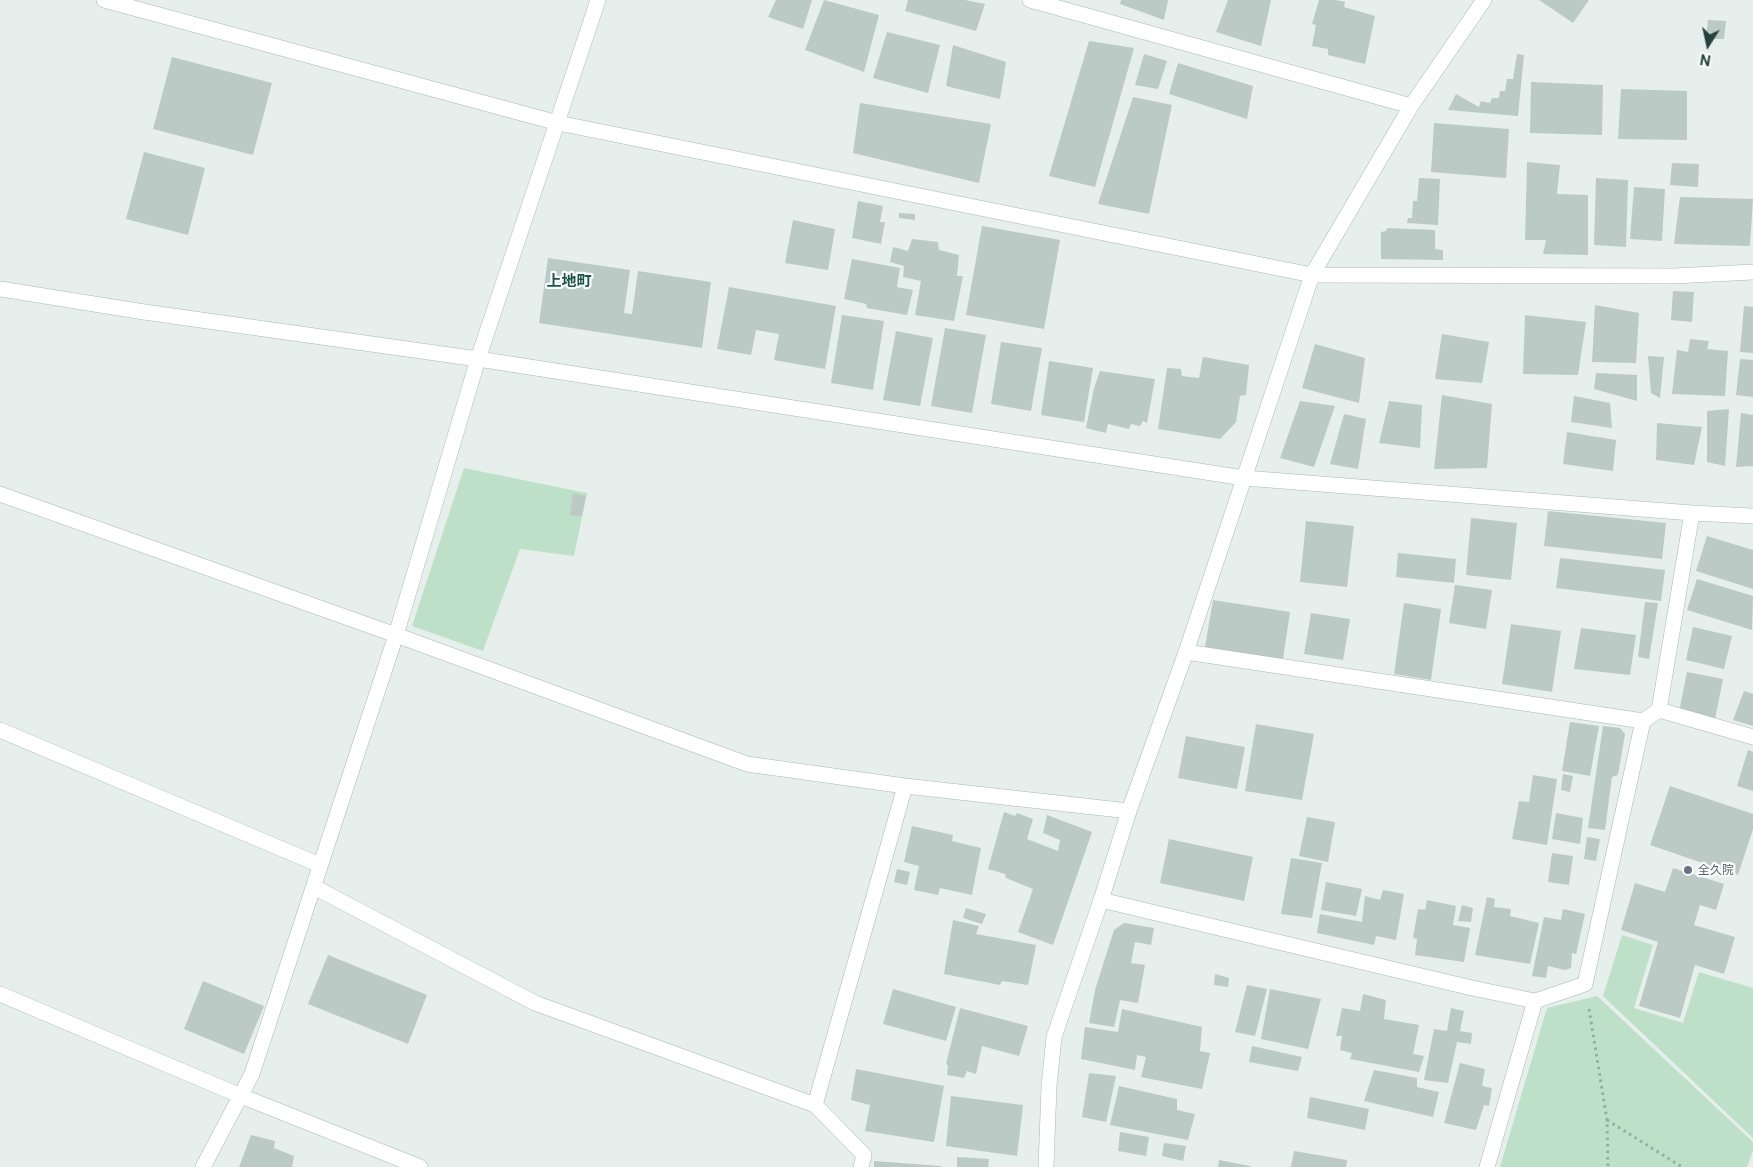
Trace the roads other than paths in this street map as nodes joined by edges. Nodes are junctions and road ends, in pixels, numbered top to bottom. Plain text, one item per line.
1 (104, 0) edge
2 (598, 0) edge
3 (1030, 0) edge
4 (1484, 0) edge
5 (1411, 106) junction
6 (558, 122) junction
7 (1753, 272) edge
8 (1312, 275) junction
9 (0, 288) edge
10 (478, 359) junction
11 (1244, 478) junction
12 (0, 494) edge
13 (1692, 513) junction
14 (1753, 516) edge
15 (396, 635) junction
16 (1186, 652) junction
17 (1659, 710) junction
18 (1643, 721) junction
19 (0, 730) edge
20 (1753, 737) edge
21 (905, 786) junction
22 (1129, 811) junction
23 (320, 865) junction
24 (314, 887) junction
25 (1101, 900) junction
26 (0, 994) edge
27 (1535, 1001) junction
28 (240, 1096) junction
29 (815, 1105) junction
30 (203, 1167) edge
31 (420, 1167) edge
32 (861, 1167) edge
33 (1046, 1167) edge
34 (1487, 1167) edge

1 - 6 street
2 - 6 street
3 - 5 street
4 - 5 street
5 - 8 street
6 - 8 street
6 - 10 street
7 - 8 street
8 - 11 street
9 - 10 street
10 - 11 street
10 - 15 street
11 - 13 street
11 - 16 street
12 - 15 street
13 - 14 street
13 - 17 street
15 - 21 street
15 - 23 street
16 - 18 street
16 - 22 street
17 - 18 street
17 - 20 street
18 - 27 street
19 - 23 street
21 - 22 street
21 - 29 street
22 - 25 street
23 - 24 street
24 - 28 street
24 - 29 street
25 - 27 street
25 - 33 street
26 - 28 street
27 - 34 street
28 - 30 street
28 - 31 street
29 - 32 street

